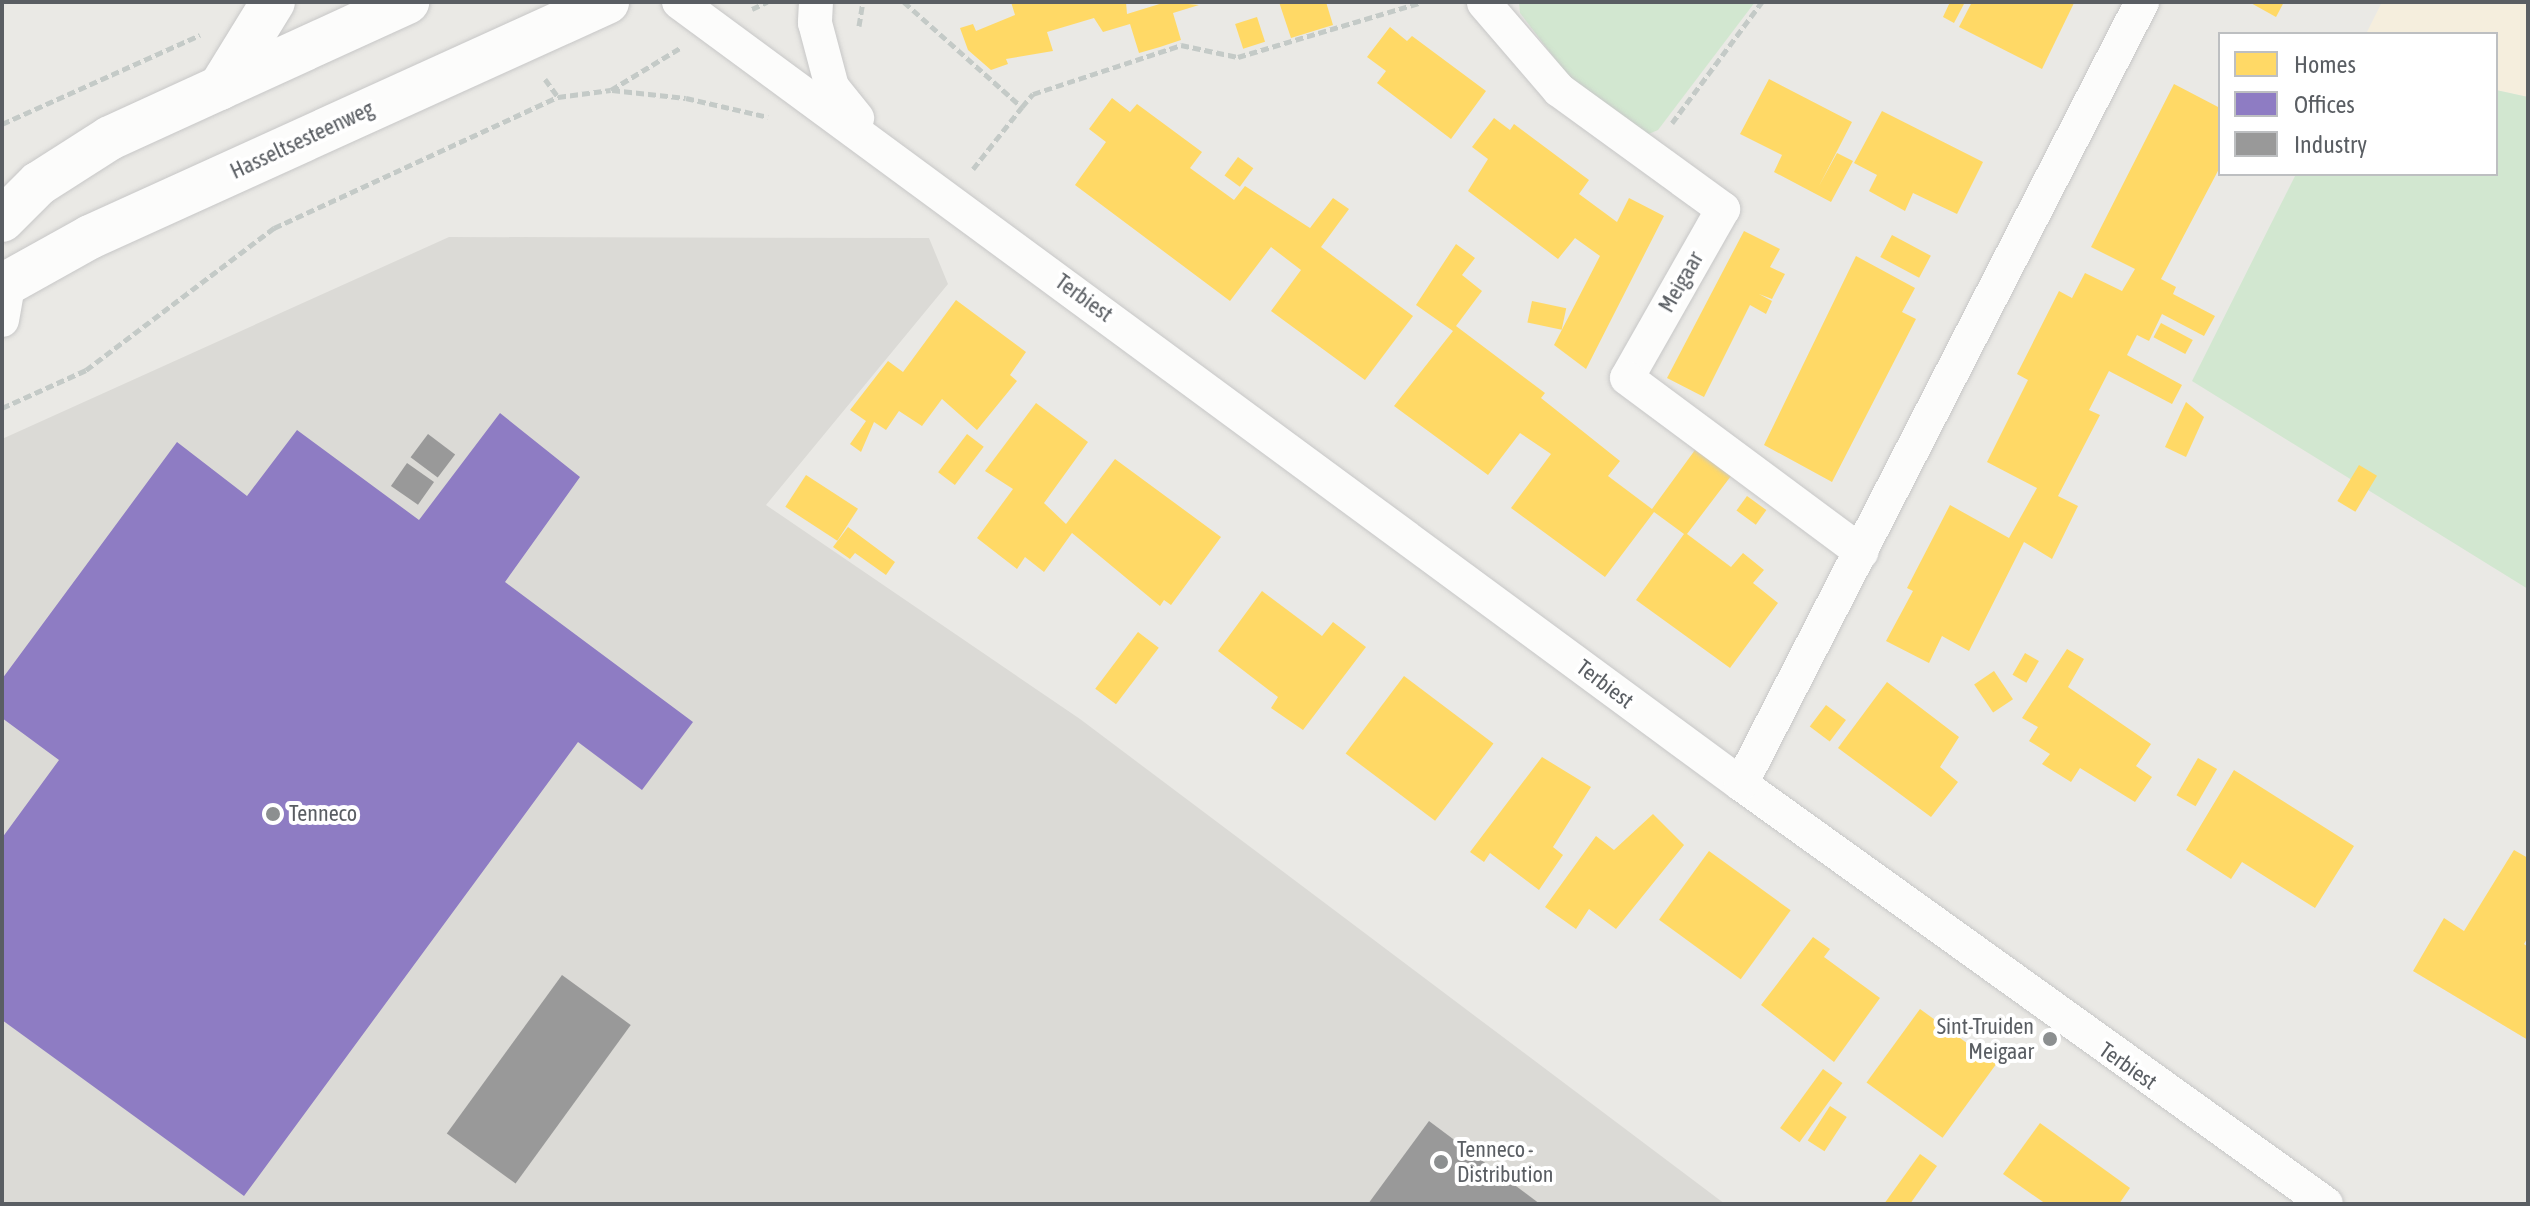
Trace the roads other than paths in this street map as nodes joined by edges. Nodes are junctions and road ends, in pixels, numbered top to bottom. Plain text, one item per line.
1 (273, 2) edge
2 (407, 2) edge
3 (607, 2) edge
4 (679, 2) edge
5 (816, 2) edge
6 (2142, 2) edge
7 (1484, 3) edge
8 (219, 89) junction
9 (891, 154) junction
10 (2, 220) edge
11 (4, 296) edge
12 (1861, 552) junction
13 (1741, 784) junction
14 (2326, 1204) edge

1 - 8 main road
2 - 8 main road
3 - 11 main road, Hasseltsesteenweg
4 - 9 street, Terbiest
5 - 9 street, Terbiest
6 - 12 street
7 - 12 street, Meigaar
8 - 10 main road
9 - 13 street, Terbiest
12 - 13 street
13 - 14 street, Terbiest

